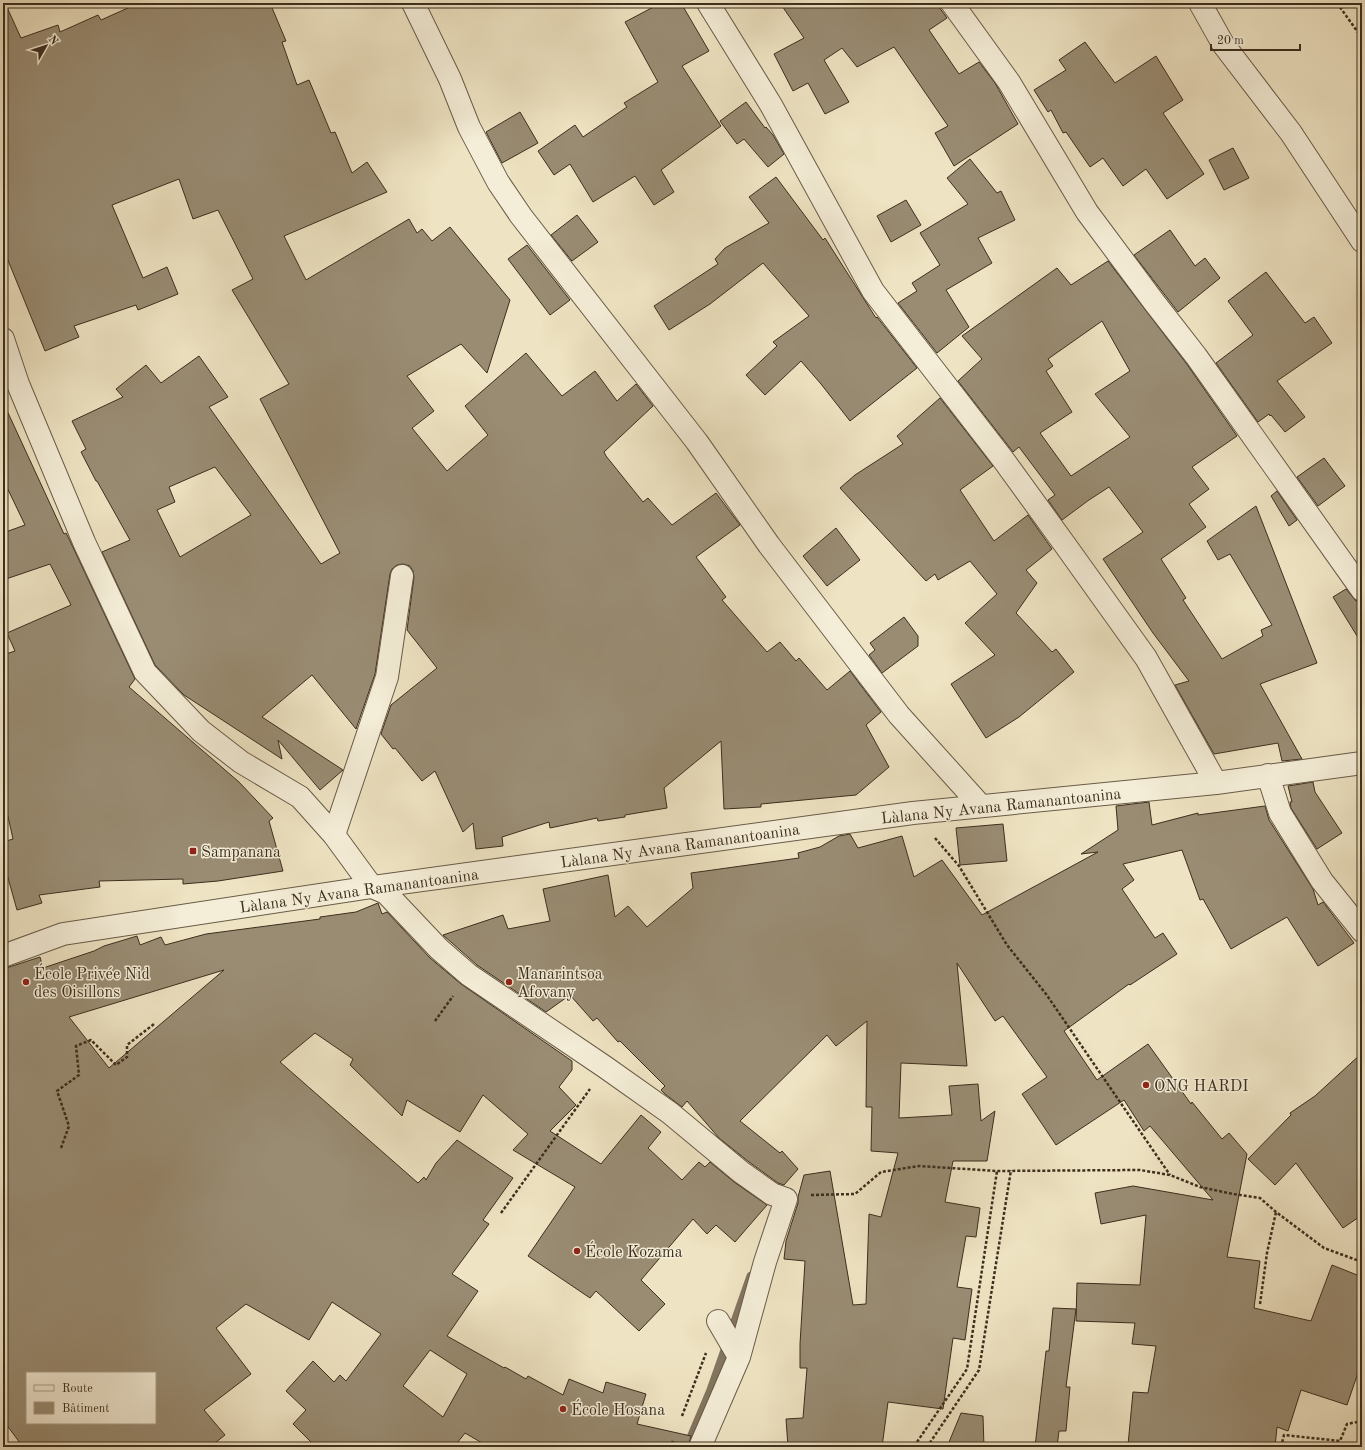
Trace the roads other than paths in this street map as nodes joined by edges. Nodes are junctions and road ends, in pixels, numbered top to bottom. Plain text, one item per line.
1 (413, 3) edge
2 (708, 3) edge
3 (952, 3) edge
4 (1200, 3) edge
5 (1362, 241) edge
6 (3, 339) edge
7 (402, 576) dead end
8 (1362, 590) edge
9 (1362, 763) edge
10 (1268, 775) junction
11 (1216, 783) junction
12 (981, 806) junction
13 (334, 835) junction
14 (372, 887) junction
15 (1362, 931) edge
16 (3, 956) edge
17 (718, 1321) dead end
18 (738, 1357) junction
19 (700, 1447) edge

1 - 12 street
2 - 11 street
3 - 8 street
4 - 5 street
6 - 13 street
7 - 13 street
9 - 10 street, Làlana Ny Avana Ramanantoanina
10 - 11 street, Làlana Ny Avana Ramanantoanina
10 - 15 street
11 - 12 street, Làlana Ny Avana Ramanantoanina
12 - 14 street, Làlana Ny Avana Ramanantoanina
13 - 14 street
14 - 16 street, Làlana Ny Avana Ramanantoanina
14 - 18 street
17 - 18 street
18 - 19 street

